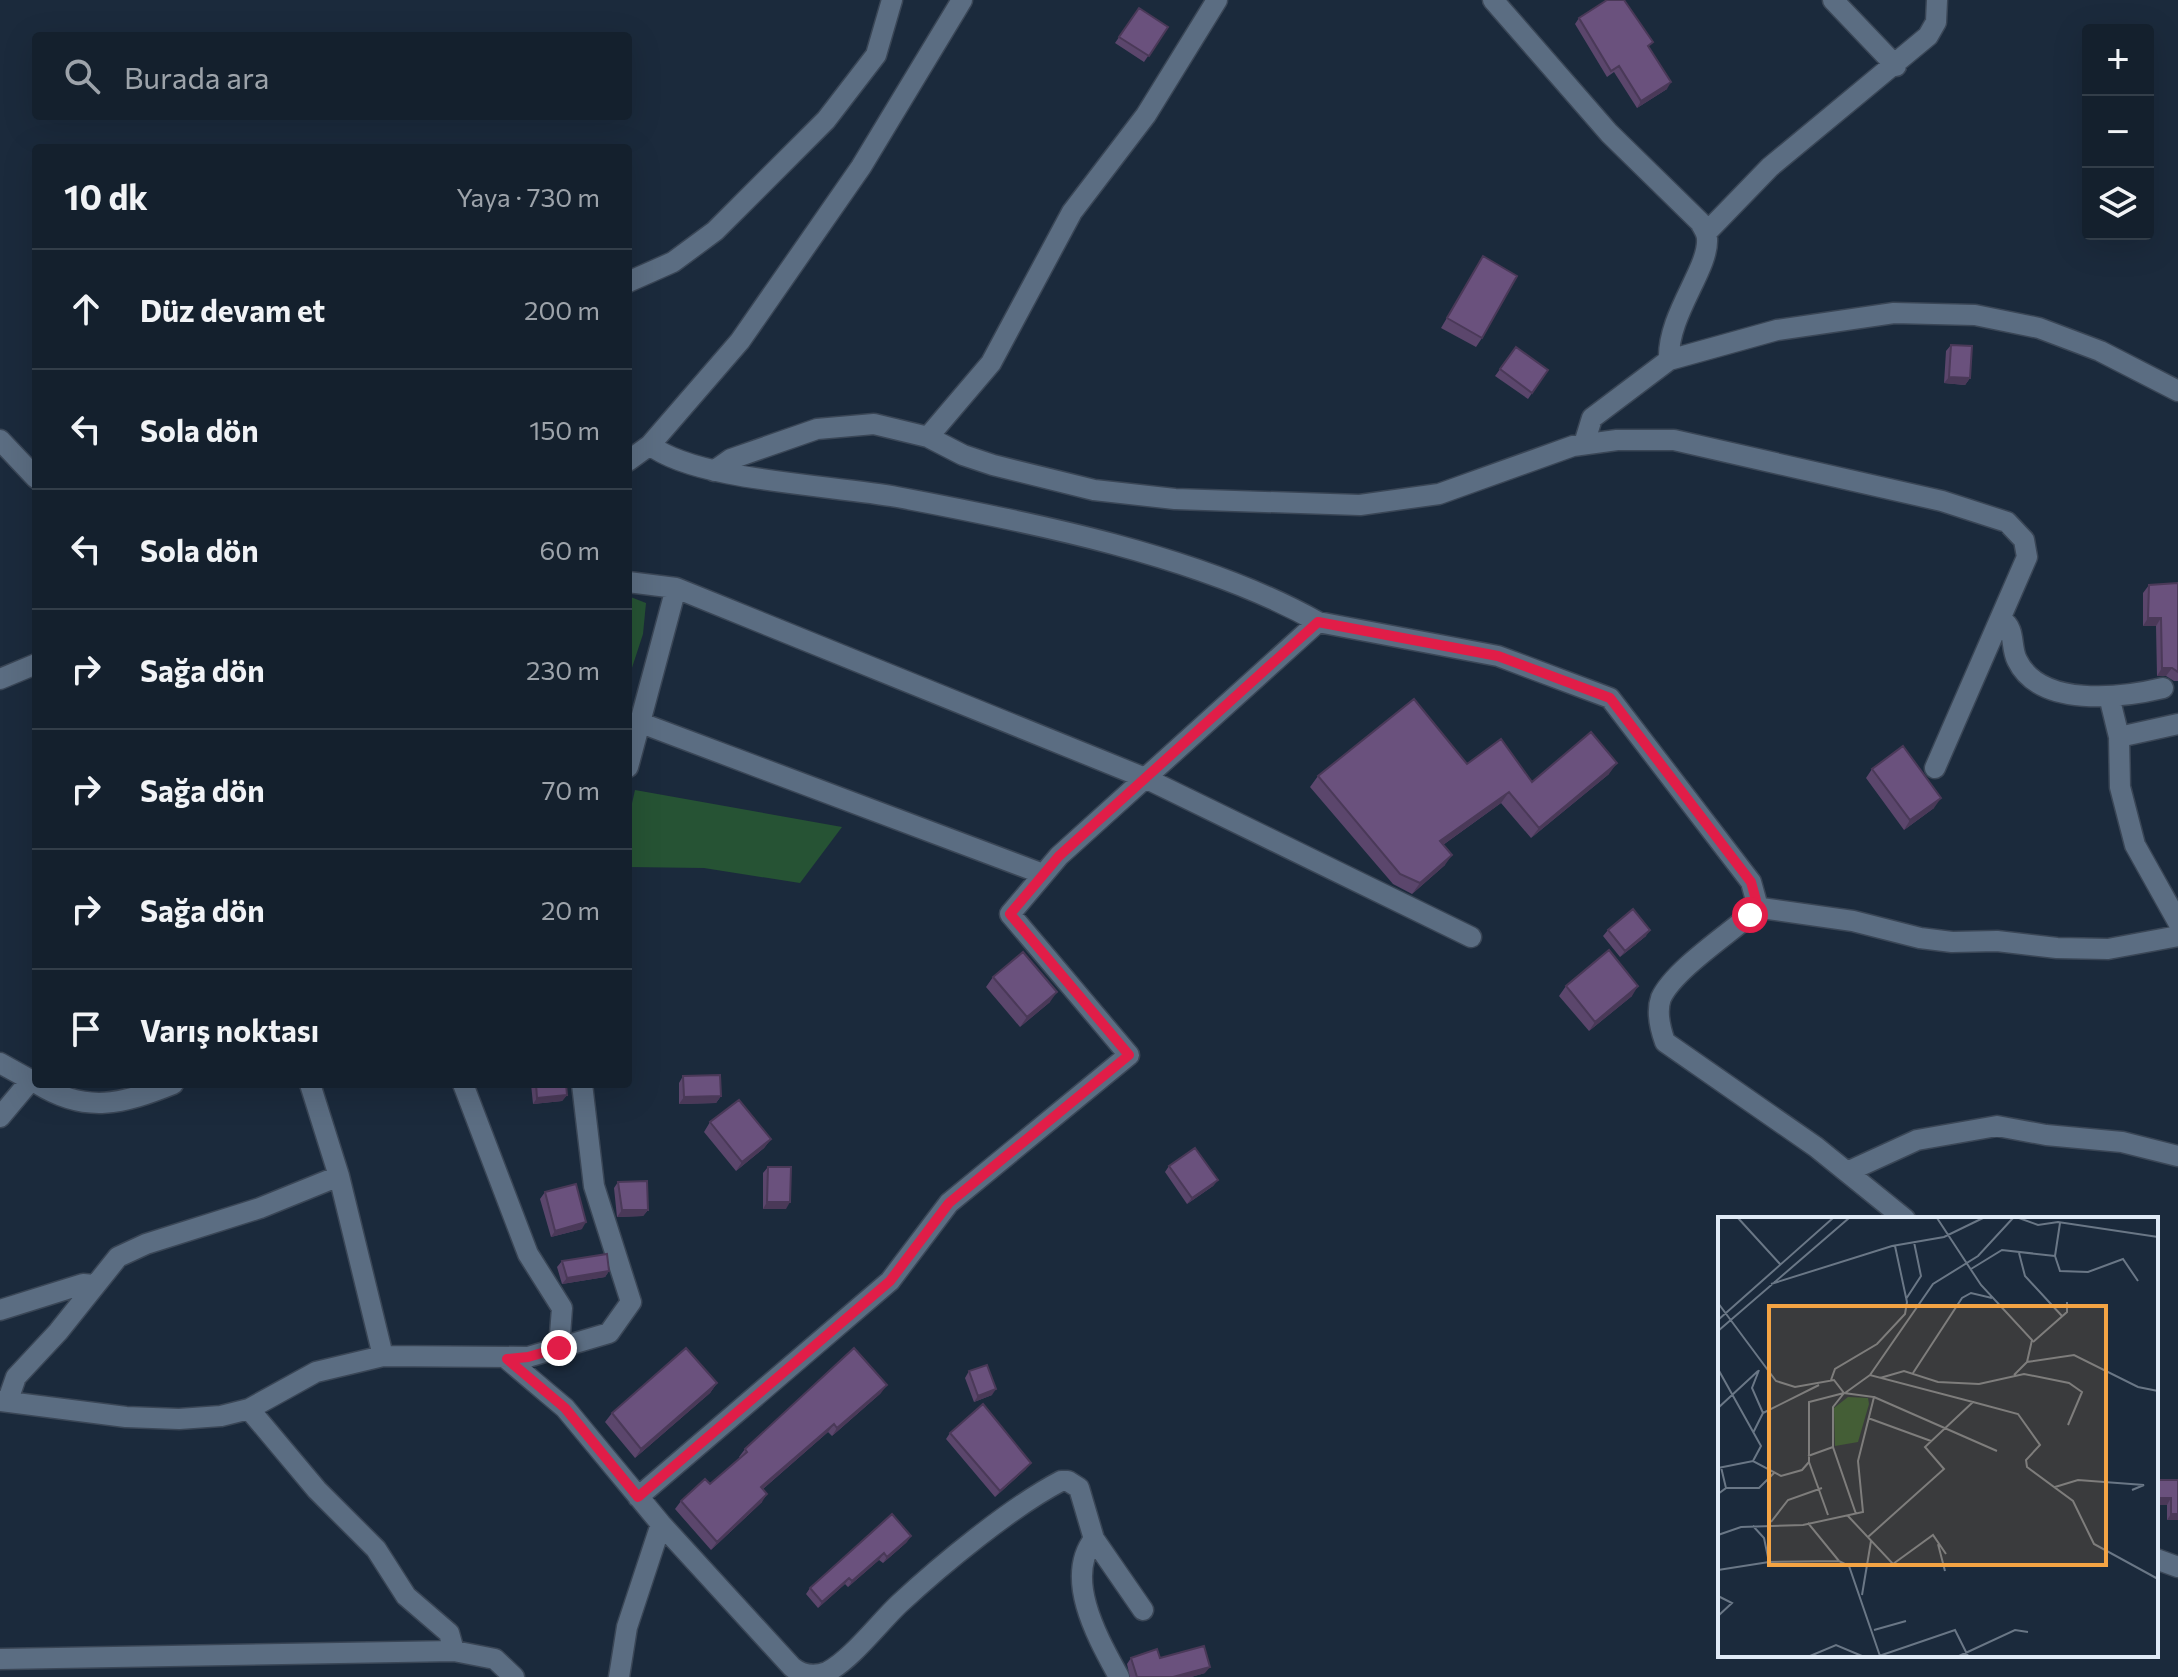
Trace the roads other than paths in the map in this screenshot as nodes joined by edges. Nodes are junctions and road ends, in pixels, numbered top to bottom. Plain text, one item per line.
1 (892, 0) edge
2 (962, 0) edge
3 (1217, 0) edge
4 (1493, 0) edge
5 (1833, 0) edge
6 (1937, 0) edge
7 (1896, 66) junction
8 (1706, 233) junction
9 (632, 280) edge
10 (1669, 360) junction
11 (2178, 391) edge
12 (928, 437) junction
13 (0, 440) edge
14 (1584, 444) junction
15 (650, 445) junction
16 (632, 458) edge
17 (714, 471) junction
18 (32, 474) edge
19 (632, 582) edge
20 (676, 588) junction
21 (2002, 620) junction
22 (1318, 622) junction
23 (32, 666) edge
24 (0, 679) edge
25 (2163, 688) dead end
26 (2109, 696) junction
27 (641, 723) junction
28 (2178, 724) edge
29 (2119, 737) junction
30 (632, 753) edge
31 (1935, 768) dead end
32 (1145, 778) junction
33 (1043, 874) junction
34 (1754, 907) junction
35 (2178, 922) edge
36 (2178, 936) edge
37 (1471, 937) dead end
38 (0, 1063) edge
39 (32, 1080) edge
40 (32, 1085) edge
41 (46, 1088) edge
42 (163, 1088) edge
43 (311, 1088) edge
44 (465, 1088) edge
45 (582, 1088) edge
46 (0, 1117) edge
47 (2178, 1156) edge
48 (1847, 1172) junction
49 (339, 1176) junction
50 (1903, 1217) edge
51 (94, 1285) junction
52 (0, 1310) edge
53 (559, 1348) junction
54 (383, 1356) junction
55 (507, 1359) junction
56 (4, 1400) edge
57 (249, 1409) junction
58 (638, 1497) junction
59 (661, 1524) junction
60 (1094, 1539) junction
61 (2158, 1560) edge
62 (2178, 1567) edge
63 (1143, 1610) dead end
64 (454, 1651) junction
65 (0, 1659) edge
66 (809, 1676) edge
67 (514, 1677) edge
68 (619, 1677) edge
69 (1119, 1677) edge

1 - 9 street
2 - 15 street
3 - 12 street
4 - 8 street
5 - 7 street
6 - 7 street
7 - 8 street
8 - 10 street
10 - 11 street
10 - 14 street
12 - 14 street
12 - 17 street
13 - 18 street
14 - 21 street
15 - 16 street
15 - 17 street
17 - 22 street
19 - 20 street
20 - 27 street
20 - 32 street
21 - 26 street
21 - 31 street
22 - 32 street
22 - 34 street
23 - 24 street
25 - 26 street
26 - 29 street
27 - 30 street
27 - 33 street
28 - 29 street
29 - 35 street
32 - 33 street
32 - 37 street
33 - 58 street
34 - 36 street
34 - 48 street
38 - 39 street
40 - 46 street
41 - 42 street
43 - 49 street
44 - 53 street
45 - 53 street
47 - 48 street
48 - 50 street
49 - 51 street
49 - 54 street
51 - 52 street
51 - 56 street
53 - 55 street
54 - 55 street
54 - 57 street
55 - 58 street
56 - 57 street
57 - 64 street
58 - 59 street
59 - 66 street
59 - 68 street
60 - 63 street
60 - 66 street
60 - 69 street
61 - 62 street
64 - 65 street
64 - 67 street

